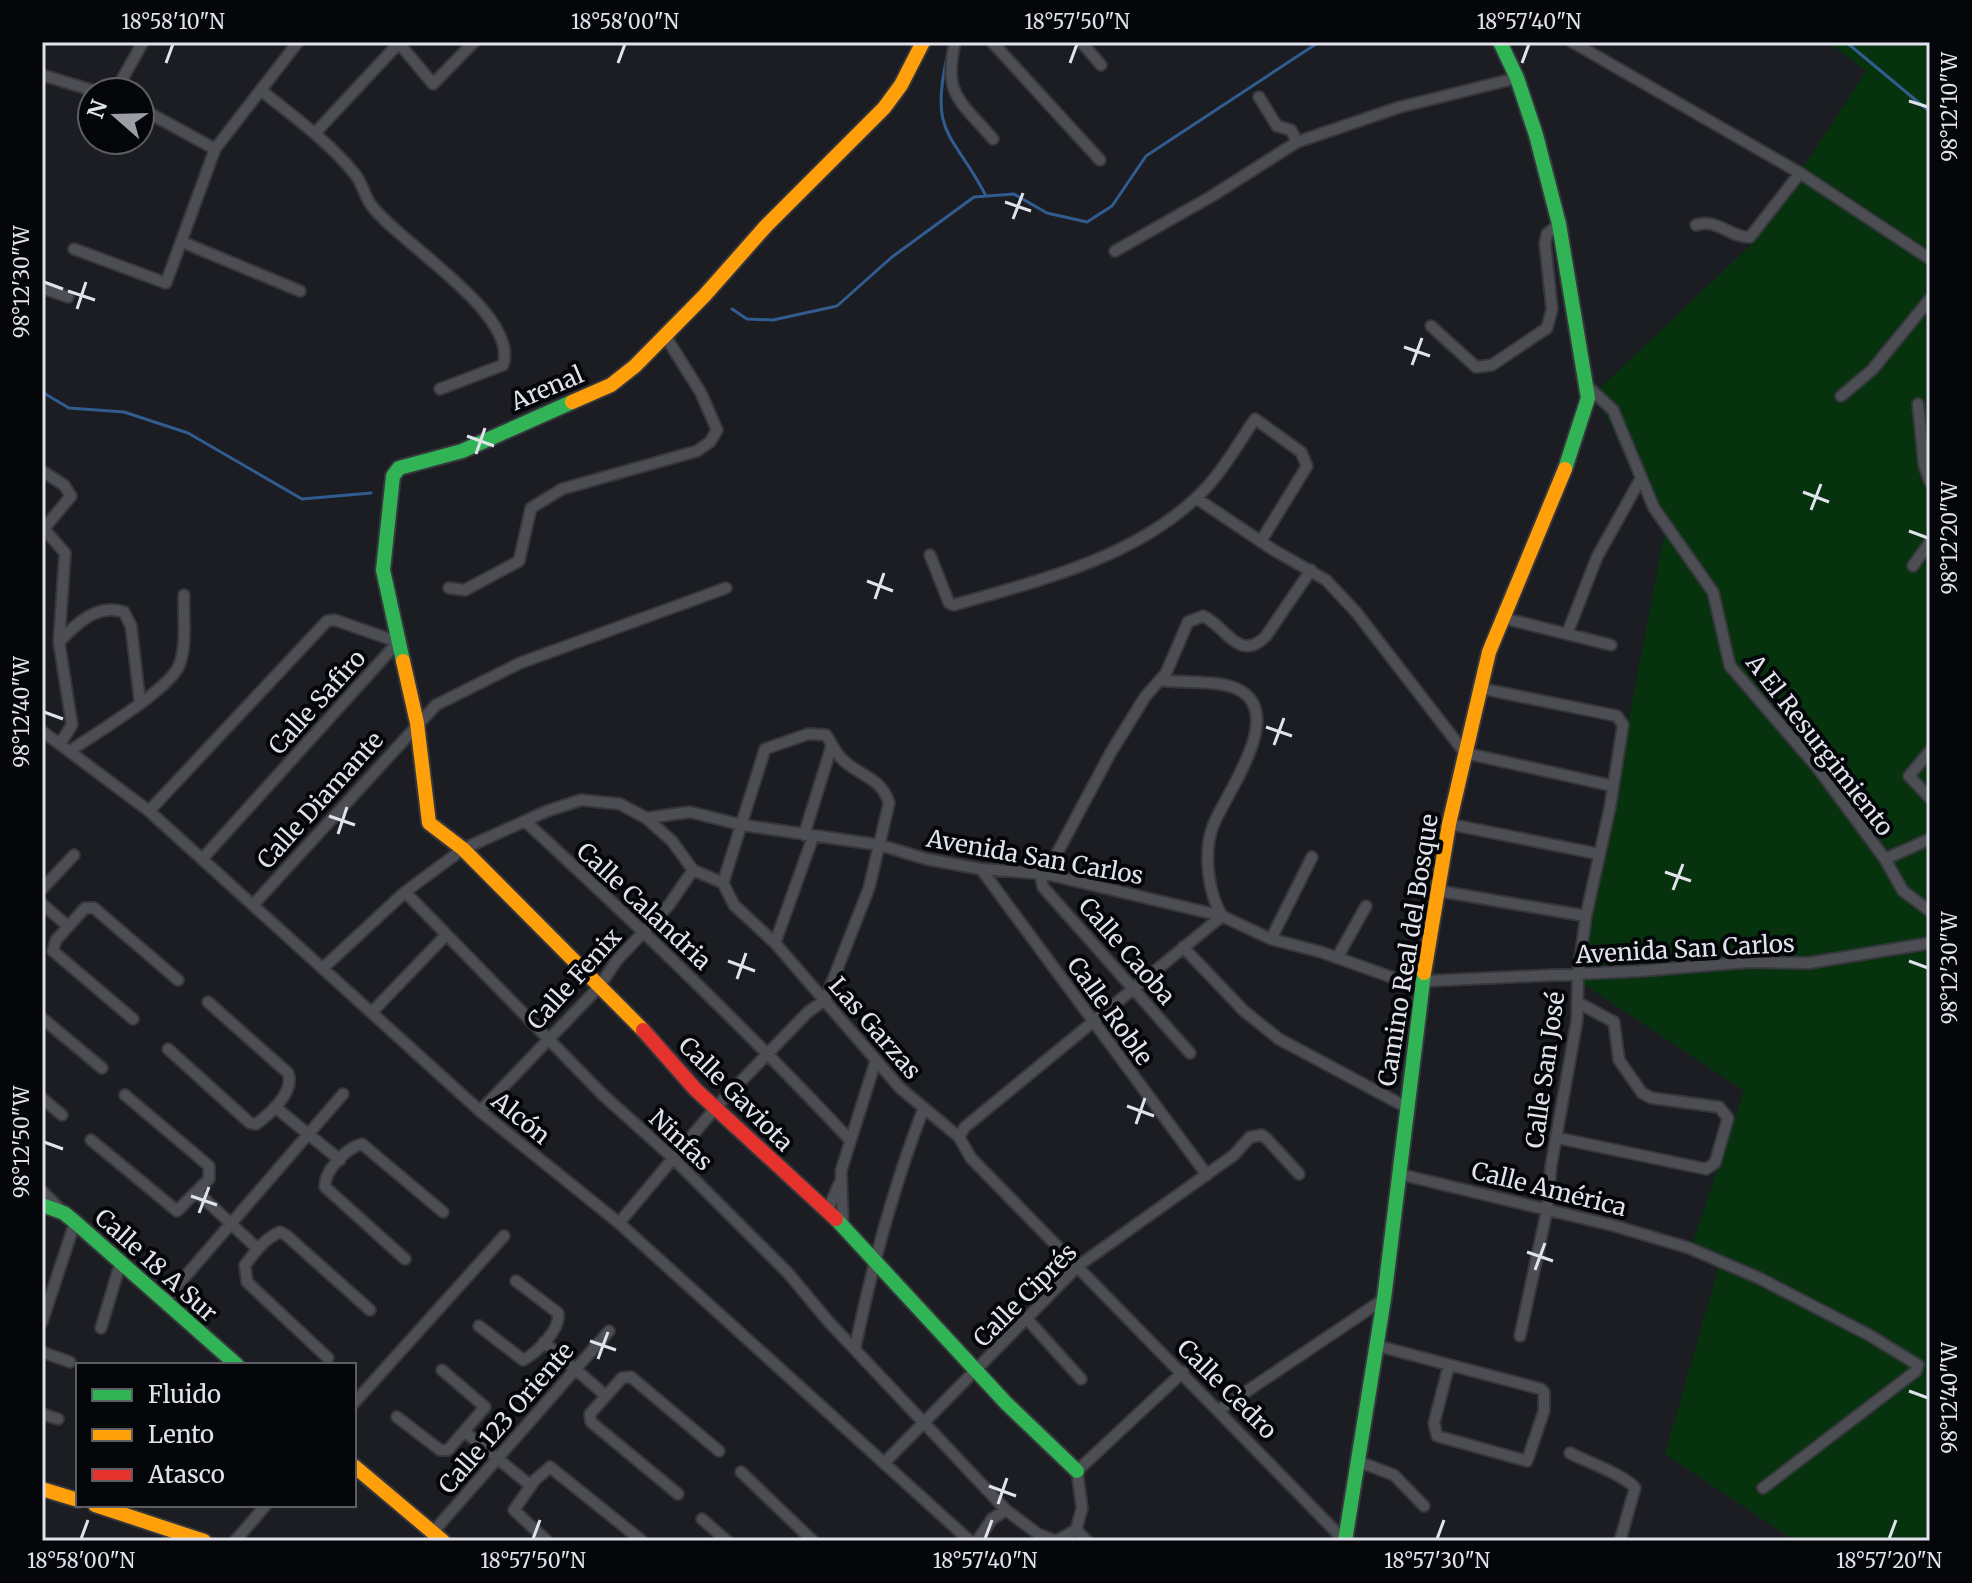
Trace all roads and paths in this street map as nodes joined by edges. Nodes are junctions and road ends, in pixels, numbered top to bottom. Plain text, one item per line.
1 (143, 42) edge
2 (298, 42) edge
3 (474, 42) edge
4 (923, 42) edge
5 (955, 42) edge
6 (992, 42) edge
7 (1081, 42) edge
8 (1500, 42) edge
9 (1572, 42) edge
10 (399, 43) edge
11 (1101, 65) dead end
12 (42, 75) edge
13 (124, 76) edge
14 (1517, 78) junction
15 (76, 85) edge
16 (262, 91) junction
17 (1259, 97) dead end
18 (156, 117) edge
19 (315, 133) junction
20 (993, 139) dead end
21 (1297, 142) junction
22 (215, 149) junction
23 (1100, 160) dead end
24 (1800, 173) junction
25 (1559, 224) junction
26 (1696, 225) dead end
27 (182, 242) junction
28 (74, 249) dead end
29 (1115, 251) dead end
30 (1930, 259) edge
31 (42, 288) edge
32 (300, 291) dead end
33 (68, 297) dead end
34 (1930, 299) edge
35 (1431, 326) dead end
36 (664, 334) junction
37 (1586, 385) junction
38 (440, 389) dead end
39 (1841, 396) dead end
40 (1918, 404) dead end
41 (42, 471) edge
42 (1640, 480) junction
43 (1930, 482) edge
44 (1196, 498) junction
45 (43, 530) edge
46 (1261, 541) junction
47 (1930, 542) edge
48 (930, 555) dead end
49 (1913, 566) dead end
50 (1311, 570) junction
51 (449, 588) dead end
52 (726, 588) dead end
53 (184, 595) dead end
54 (1503, 618) junction
55 (1567, 634) junction
56 (59, 642) junction
57 (398, 642) junction
58 (1611, 645) dead end
59 (1162, 680) junction
60 (1479, 688) junction
61 (140, 702) junction
62 (417, 723) junction
63 (42, 731) edge
64 (832, 745) junction
65 (65, 748) junction
66 (1930, 751) edge
67 (1465, 753) junction
68 (1613, 786) junction
69 (1930, 798) edge
70 (149, 811) junction
71 (646, 818) junction
72 (526, 822) junction
73 (1449, 824) junction
74 (742, 825) junction
75 (809, 836) junction
76 (1930, 839) edge
77 (880, 845) junction
78 (463, 849) junction
79 (1599, 854) junction
80 (74, 855) dead end
81 (1312, 857) dead end
82 (203, 858) junction
83 (1885, 859) junction
84 (981, 869) junction
85 (693, 870) junction
86 (1043, 874) junction
87 (723, 883) junction
88 (42, 889) edge
89 (1439, 891) junction
90 (405, 892) junction
91 (42, 904) edge
92 (253, 905) junction
93 (1366, 906) dead end
94 (1930, 911) edge
95 (1222, 916) junction
96 (1586, 916) junction
97 (68, 926) junction
98 (644, 931) junction
99 (445, 936) junction
100 (1271, 939) junction
101 (775, 943) junction
102 (1930, 943) edge
103 (1183, 947) junction
104 (1337, 958) junction
105 (323, 968) junction
106 (1578, 974) junction
107 (178, 980) dead end
108 (1421, 981) junction
109 (599, 987) junction
110 (1135, 991) junction
111 (825, 1000) junction
112 (208, 1002) dead end
113 (1577, 1002) junction
114 (372, 1012) junction
115 (42, 1018) edge
116 (133, 1019) dead end
117 (1094, 1024) junction
118 (550, 1038) junction
119 (168, 1049) dead end
120 (768, 1053) junction
121 (1190, 1053) dead end
122 (876, 1060) junction
123 (102, 1068) dead end
124 (343, 1094) dead end
125 (125, 1095) dead end
126 (42, 1098) edge
127 (717, 1106) junction
128 (275, 1107) junction
129 (1406, 1107) junction
130 (923, 1110) junction
131 (480, 1111) junction
132 (62, 1115) dead end
133 (308, 1132) junction
134 (959, 1137) junction
135 (1558, 1138) junction
136 (91, 1140) dead end
137 (850, 1140) junction
138 (672, 1157) junction
139 (340, 1160) junction
140 (1299, 1174) dead end
141 (1399, 1174) junction
142 (1207, 1175) junction
143 (840, 1182) junction
144 (42, 1191) edge
145 (198, 1193) junction
146 (42, 1205) edge
147 (1547, 1210) junction
148 (443, 1212) dead end
149 (827, 1212) junction
150 (69, 1217) junction
151 (230, 1222) junction
152 (619, 1223) junction
153 (843, 1226) junction
154 (504, 1236) dead end
155 (258, 1249) junction
156 (405, 1259) dead end
157 (121, 1261) junction
158 (873, 1261) junction
159 (1078, 1266) junction
160 (516, 1281) dead end
161 (1384, 1299) junction
162 (164, 1301) junction
163 (370, 1310) dead end
164 (1027, 1319) junction
165 (42, 1322) edge
166 (479, 1326) dead end
167 (101, 1328) dead end
168 (609, 1331) dead end
169 (1520, 1336) dead end
170 (544, 1342) junction
171 (1378, 1346) junction
172 (855, 1348) junction
173 (42, 1352) edge
174 (328, 1358) dead end
175 (70, 1362) dead end
176 (235, 1363) edge
177 (1449, 1365) junction
178 (978, 1369) junction
179 (442, 1370) dead end
180 (575, 1370) junction
181 (1183, 1372) junction
182 (1081, 1379) dead end
183 (605, 1395) junction
184 (356, 1401) edge
185 (1219, 1410) junction
186 (42, 1414) edge
187 (397, 1417) dead end
188 (58, 1419) dead end
189 (924, 1422) junction
190 (465, 1432) junction
191 (719, 1451) dead end
192 (1570, 1453) dead end
193 (497, 1458) junction
194 (1357, 1461) junction
195 (885, 1462) junction
196 (356, 1468) edge
197 (1077, 1471) junction
198 (741, 1472) dead end
199 (531, 1486) junction
200 (1763, 1488) dead end
201 (42, 1489) edge
202 (678, 1494) dead end
203 (76, 1499) edge
204 (1424, 1506) dead end
205 (101, 1507) edge
206 (264, 1507) edge
207 (1006, 1510) junction
208 (702, 1519) dead end
209 (1076, 1530) junction
210 (438, 1537) edge
211 (641, 1540) edge
212 (204, 1541) edge
213 (235, 1541) edge
214 (547, 1541) edge
215 (727, 1541) edge
216 (813, 1541) edge
217 (970, 1541) edge
218 (977, 1541) edge
219 (1056, 1541) edge
220 (1087, 1541) edge
221 (1345, 1541) edge
222 (1620, 1541) edge

1 - 13 street
2 - 16 street
3 - 10 street
4 - 36 street, Arenal
5 - 20 street
6 - 23 street
7 - 11 street
8 - 14 street, Camino Real del Bosque
9 - 24 street
10 - 19 street
12 - 15 street
14 - 21 street
14 - 25 street, Camino Real del Bosque
16 - 19 street
16 - 22 street
17 - 21 street
18 - 22 street
19 - 38 street
21 - 29 street
22 - 27 street
24 - 26 street
24 - 30 street
25 - 35 street
25 - 37 street, Camino Real del Bosque
27 - 28 street
27 - 32 street
31 - 33 street
34 - 39 street
36 - 51 street
36 - 57 street, Arenal
37 - 42 street, A El Resurgimiento
37 - 54 street, Camino Real del Bosque
40 - 43 street
41 - 45 street
42 - 55 street
42 - 83 street, A El Resurgimiento
44 - 46 street
44 - 46 street
44 - 48 street
45 - 56 street
46 - 50 street
47 - 49 street
50 - 59 street
50 - 67 street
52 - 62 street, Calle Diamante
53 - 61 street
54 - 55 street
54 - 60 street, Camino Real del Bosque
55 - 58 street
56 - 61 street
56 - 65 street
57 - 62 street, Arenal
57 - 70 street
57 - 82 street, Calle Safiro
59 - 86 street
59 - 95 street
60 - 67 street, Camino Real del Bosque
60 - 68 street, Calle San José
61 - 65 street
62 - 78 street, Arenal
62 - 92 street, Calle Diamante
63 - 65 street, Alcón
64 - 74 street
64 - 75 street
64 - 77 street
65 - 70 street, Alcón
66 - 69 street
67 - 68 street
67 - 73 street, Camino Real del Bosque
68 - 79 street, Calle San José
70 - 82 street, Alcón
71 - 72 street
71 - 74 street, Avenida San Carlos
71 - 85 street
72 - 78 street
72 - 98 street, Calle Calandria
73 - 79 street
73 - 89 street, Camino Real del Bosque
74 - 75 street, Avenida San Carlos
74 - 87 street
75 - 77 street, Avenida San Carlos
75 - 101 street
76 - 83 street
77 - 84 street, Avenida San Carlos
77 - 111 street
78 - 90 street
78 - 109 street, Calle Gaviota
79 - 96 street, Calle San José
80 - 88 street
81 - 100 street
82 - 92 street, Alcón
83 - 94 street, A El Resurgimiento
84 - 86 street, Avenida San Carlos
84 - 117 street, Calle Roble
85 - 87 street
85 - 98 street, Calle Fenix
86 - 95 street, Avenida San Carlos
86 - 110 street, Calle Caoba
87 - 101 street, Las Garzas
89 - 96 street
89 - 108 street, Camino Real del Bosque
90 - 99 street, Ninfas
90 - 105 street
91 - 97 street
92 - 105 street, Alcón
93 - 104 street
95 - 100 street, Avenida San Carlos
95 - 103 street
96 - 106 street, Calle San José
97 - 107 street
97 - 116 street
98 - 109 street, Calle Fenix
98 - 120 street, Calle Calandria
99 - 114 street
99 - 118 street, Ninfas
100 - 104 street, Avenida San Carlos
101 - 111 street, Las Garzas
102 - 106 street, Avenida San Carlos
103 - 110 street
103 - 129 street
104 - 108 street, Avenida San Carlos
105 - 114 street, Alcón
106 - 108 street, Avenida San Carlos
106 - 113 street, Calle San José
108 - 129 street, Camino Real del Bosque
109 - 118 street, Calle Fenix
109 - 127 street, Calle Gaviota
110 - 117 street
110 - 121 street, Calle Caoba
111 - 120 street
111 - 122 street, Las Garzas
112 - 128 street
113 - 135 street, Calle San José
113 - 135 street
114 - 131 street, Alcón
115 - 123 street
117 - 134 street
117 - 142 street, Calle Roble
118 - 131 street, Calle Fenix
118 - 138 street, Ninfas
119 - 128 street
120 - 127 street
120 - 137 street, Calle Calandria
122 - 130 street, Las Garzas
122 - 137 street
124 - 133 street
125 - 145 street
126 - 132 street
127 - 138 street
127 - 149 street, Calle Gaviota
128 - 133 street
129 - 141 street, Camino Real del Bosque
130 - 134 street, Las Garzas
130 - 158 street
131 - 152 street, Alcón
133 - 139 street
133 - 151 street
134 - 159 street, Las Garzas
135 - 147 street, Calle San José
136 - 145 street
137 - 143 street
138 - 152 street
138 - 172 street, Ninfas
139 - 148 street
139 - 156 street
140 - 142 street, Calle Ciprés
141 - 147 street, Calle América
141 - 161 street, Camino Real del Bosque
142 - 159 street, Calle Ciprés
143 - 149 street
143 - 153 street
144 - 150 street
145 - 151 street
146 - 150 street, Calle 18 A Sur
147 - 169 street, Calle San José
147 - 200 street, Calle América
149 - 153 street, Calle Gaviota
150 - 157 street, Calle 18 A Sur
150 - 165 street
151 - 155 street
151 - 162 street
152 - 195 street, Alcón
153 - 158 street, Calle Gaviota
154 - 184 street
155 - 163 street
155 - 174 street
157 - 162 street, Calle 18 A Sur
157 - 167 street
158 - 172 street
158 - 178 street, Calle Gaviota
159 - 164 street, Calle Ciprés
159 - 181 street, Calle Cedro
160 - 170 street
161 - 171 street, Camino Real del Bosque
161 - 185 street
162 - 176 street, Calle 18 A Sur
164 - 178 street, Calle Ciprés
164 - 182 street
166 - 170 street
168 - 180 street, Calle 123 Oriente
170 - 180 street
171 - 177 street
171 - 194 street, Camino Real del Bosque
172 - 189 street, Ninfas
173 - 175 street
177 - 177 street
178 - 189 street, Calle Ciprés
178 - 197 street, Calle Gaviota
179 - 190 street
180 - 183 street
180 - 193 street, Calle 123 Oriente
181 - 185 street, Calle Cedro
181 - 197 street
183 - 191 street
183 - 202 street
185 - 221 street, Calle Cedro
186 - 188 street
187 - 190 street
189 - 195 street, Calle Ciprés
189 - 207 street, Ninfas
190 - 193 street
192 - 222 street
193 - 199 street
193 - 210 street, Calle 123 Oriente
194 - 204 street
194 - 221 street, Camino Real del Bosque
195 - 217 street, Alcón
196 - 210 street
197 - 209 street
198 - 216 street
199 - 211 street
199 - 214 street
201 - 203 street
205 - 212 street
206 - 213 street
207 - 218 street
207 - 219 street, Ninfas
208 - 215 street
209 - 219 street
209 - 220 street

